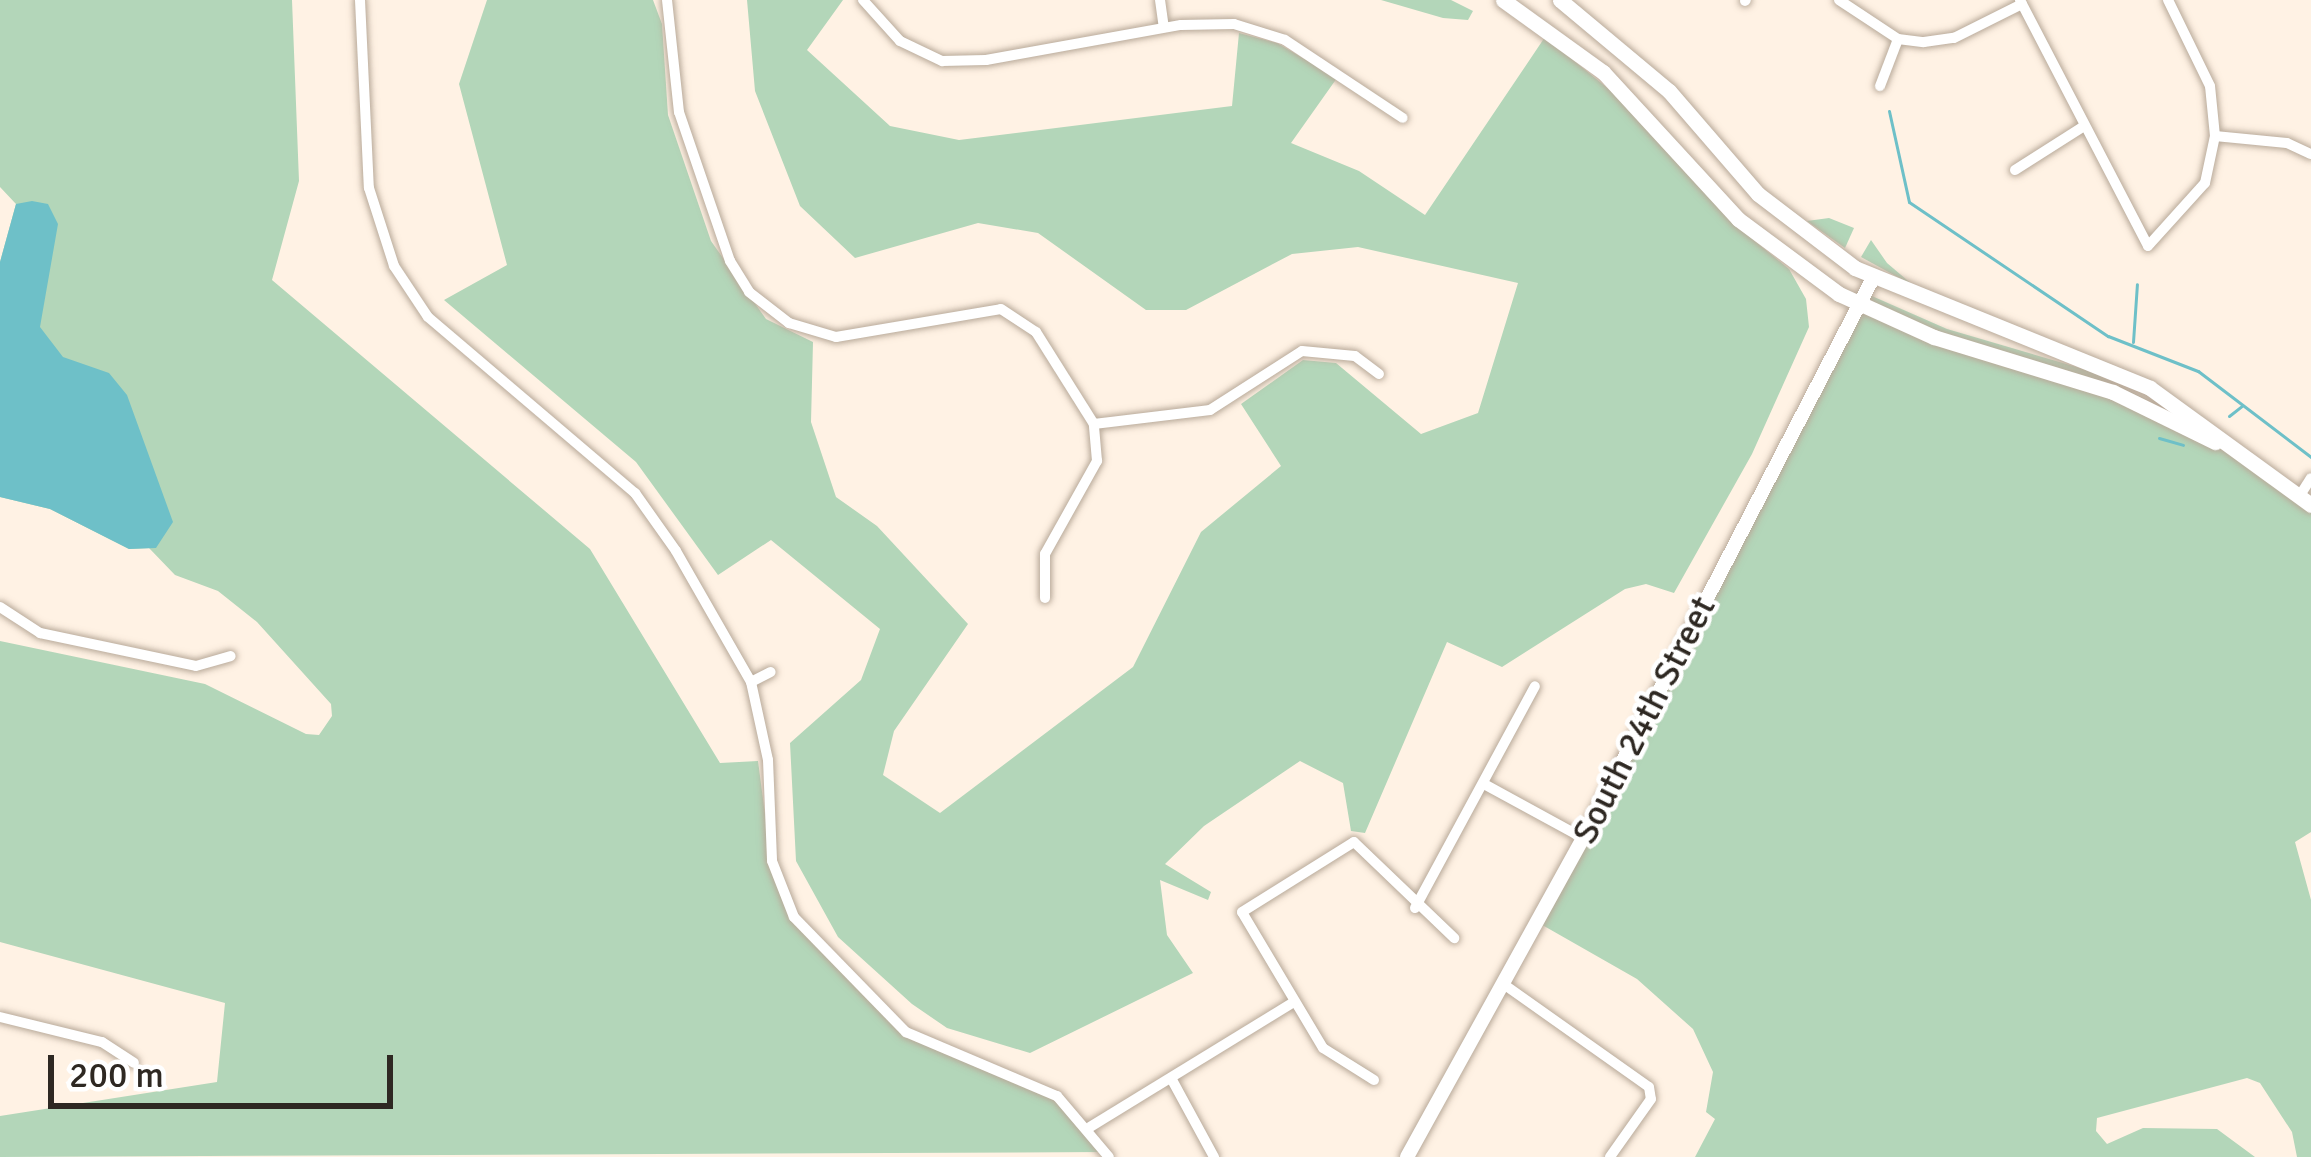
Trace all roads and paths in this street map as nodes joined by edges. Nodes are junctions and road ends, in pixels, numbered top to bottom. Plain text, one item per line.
1 (360, 0) edge
2 (667, 0) edge
3 (863, 0) edge
4 (1160, 0) edge
5 (1503, 0) edge
6 (1560, 0) edge
7 (1839, 0) edge
8 (2168, 0) edge
9 (2021, 2) edge
10 (1164, 27) junction
11 (1898, 39) junction
12 (1880, 86) dead end
13 (1403, 118) dead end
14 (2084, 126) junction
15 (2215, 136) junction
16 (2311, 154) edge
17 (2014, 170) dead end
18 (1874, 278) junction
19 (1858, 303) junction
20 (1379, 374) dead end
21 (1094, 424) junction
22 (2218, 442) junction
23 (2311, 478) edge
24 (2305, 501) edge
25 (1045, 598) dead end
26 (0, 607) edge
27 (231, 656) dead end
28 (771, 672) dead end
29 (751, 682) junction
30 (1535, 686) dead end
31 (1484, 784) junction
32 (1583, 838) junction
33 (1415, 908) junction
34 (1454, 938) dead end
35 (1502, 983) junction
36 (1292, 1003) junction
37 (0, 1017) edge
38 (134, 1063) dead end
39 (1172, 1078) junction
40 (1374, 1080) dead end
41 (1090, 1127) junction
42 (1109, 1157) edge
43 (1214, 1157) edge
44 (1407, 1157) edge
45 (1610, 1157) edge

1 - 29 street
2 - 21 street
3 - 10 street
4 - 10 street
5 - 19 main road
6 - 18 main road
7 - 11 street
8 - 15 street
9 - 11 street
9 - 14 street
10 - 13 street
11 - 12 street
14 - 15 street
14 - 17 street
15 - 16 street
18 - 19 street, South 24th Street
18 - 22 main road
19 - 22 main road
19 - 32 street, South 24th Street
20 - 21 street
21 - 25 street
22 - 24 main road
23 - 24 street
26 - 27 street
28 - 29 street
29 - 41 street
30 - 31 street
31 - 32 street
31 - 33 street
32 - 35 street, South 24th Street
33 - 34 street
33 - 36 street
35 - 44 street, South 24th Street
35 - 45 street
36 - 39 street
36 - 40 street
37 - 38 street
39 - 41 street
39 - 43 street
41 - 42 street

